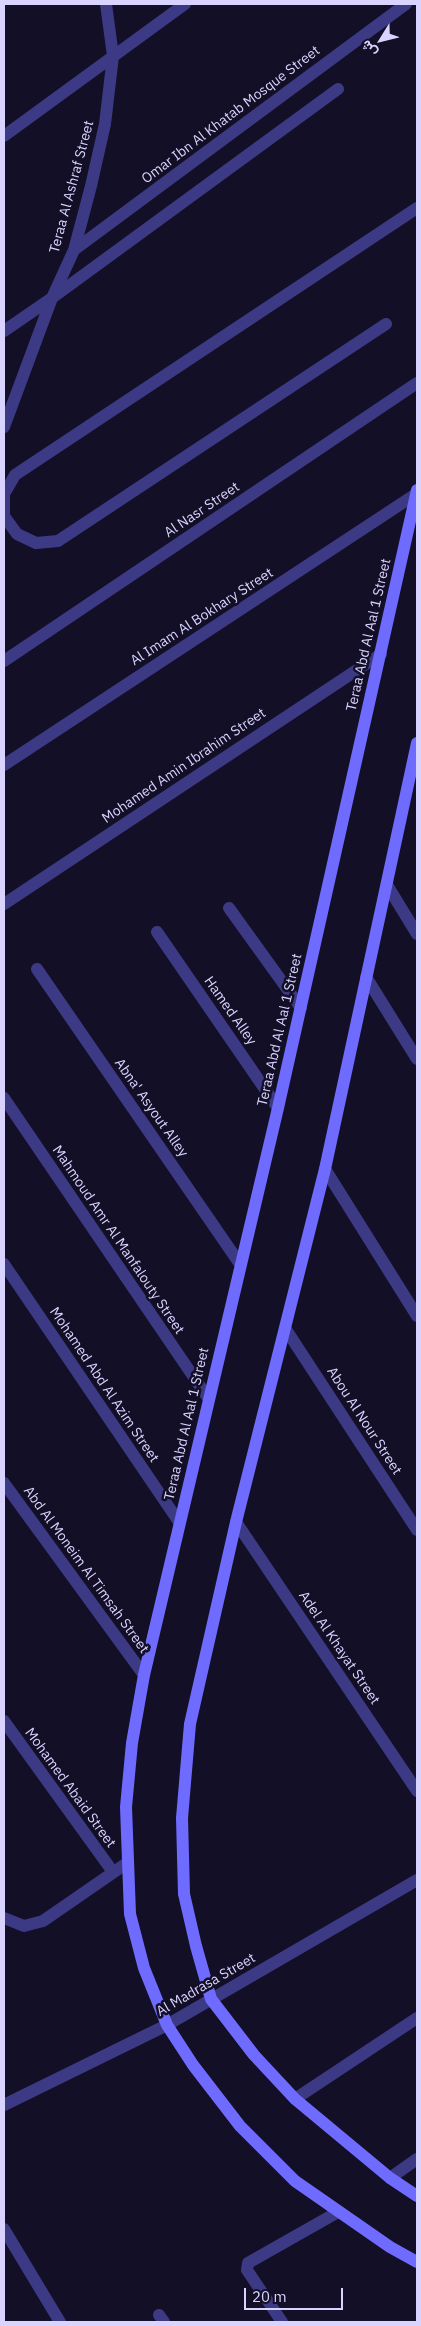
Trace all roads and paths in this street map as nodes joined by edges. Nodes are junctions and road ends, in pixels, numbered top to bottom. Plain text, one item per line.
1 (106, 4) edge
2 (185, 4) edge
3 (406, 4) edge
4 (113, 56) junction
5 (338, 89) dead end
6 (4, 136) edge
7 (417, 208) edge
8 (74, 250) junction
9 (52, 298) junction
10 (386, 324) dead end
11 (4, 331) edge
12 (417, 383) edge
13 (4, 427) edge
14 (417, 492) edge
15 (380, 654) junction
16 (4, 661) edge
17 (417, 749) edge
18 (4, 765) edge
19 (387, 885) junction
20 (4, 904) edge
21 (229, 908) dead end
22 (157, 932) dead end
23 (417, 934) edge
24 (37, 969) dead end
25 (366, 977) junction
26 (301, 1008) junction
27 (417, 1059) edge
28 (4, 1098) edge
29 (278, 1108) junction
30 (325, 1169) junction
31 (4, 1264) edge
32 (240, 1264) junction
33 (417, 1316) edge
34 (285, 1328) junction
35 (208, 1398) junction
36 (4, 1483) edge
37 (179, 1522) junction
38 (236, 1522) junction
39 (417, 1530) edge
40 (144, 1675) junction
41 (4, 1722) edge
42 (417, 1791) edge
43 (127, 1862) junction
44 (113, 1872) junction
45 (417, 1880) edge
46 (4, 1918) edge
47 (211, 1999) junction
48 (417, 2018) edge
49 (167, 2025) junction
50 (295, 2099) junction
51 (4, 2105) edge
52 (417, 2159) edge
53 (390, 2178) junction
54 (417, 2196) edge
55 (338, 2212) junction
56 (4, 2229) edge
57 (417, 2262) edge
58 (60, 2322) edge
59 (282, 2322) edge

1 - 4 street, Teraa Al Ashraf Street
2 - 4 street
3 - 8 street, Omar Ibn Al Khatab Mosque Street
4 - 6 street
4 - 8 street, Teraa Al Ashraf Street
5 - 9 street
7 - 10 street
8 - 9 street, Teraa Al Ashraf Street
9 - 11 street
9 - 13 street, Teraa Al Ashraf Street
12 - 16 street, Al Nasr Street
14 - 15 street, Teraa Abd Al Aal 1 Street
14 - 18 street, Al Imam Al Bokhary Street
15 - 20 street, Mohamed Amin Ibrahim Street
15 - 26 street, Teraa Abd Al Aal 1 Street
17 - 19 street
19 - 23 street
19 - 25 street
21 - 26 street
22 - 29 street, Hamed Alley
24 - 32 street, Abna' Asyout Alley
25 - 27 street
25 - 30 street
26 - 29 street, Teraa Abd Al Aal 1 Street
28 - 35 street, Mahmoud Amr Al Manfalouty Street
29 - 32 street, Teraa Abd Al Aal 1 Street
30 - 33 street
30 - 34 street
31 - 37 street, Mohamed Abd Al Azim Street
32 - 35 street, Teraa Abd Al Aal 1 Street
34 - 38 street
34 - 39 street, Abou Al Nour Street
35 - 37 street, Teraa Abd Al Aal 1 Street
36 - 40 street, Abd Al Moneim Al Timsah Street
37 - 40 street, Teraa Abd Al Aal 1 Street
38 - 42 street, Adel Al Khayat Street
38 - 47 street
40 - 43 street, Teraa Abd Al Aal 1 Street
41 - 44 street, Mohamed Abaid Street
43 - 44 street
43 - 49 street, Teraa Abd Al Aal 1 Street
44 - 46 street
45 - 47 street, Al Madrasa Street
47 - 49 street, Al Madrasa Street
47 - 50 street
48 - 50 street
49 - 51 street, Al Madrasa Street
49 - 55 street, Teraa Abd Al Aal 1 Street
50 - 53 street
52 - 53 street
53 - 54 street
55 - 57 street, Teraa Abd Al Aal 1 Street
55 - 59 street
56 - 58 street

